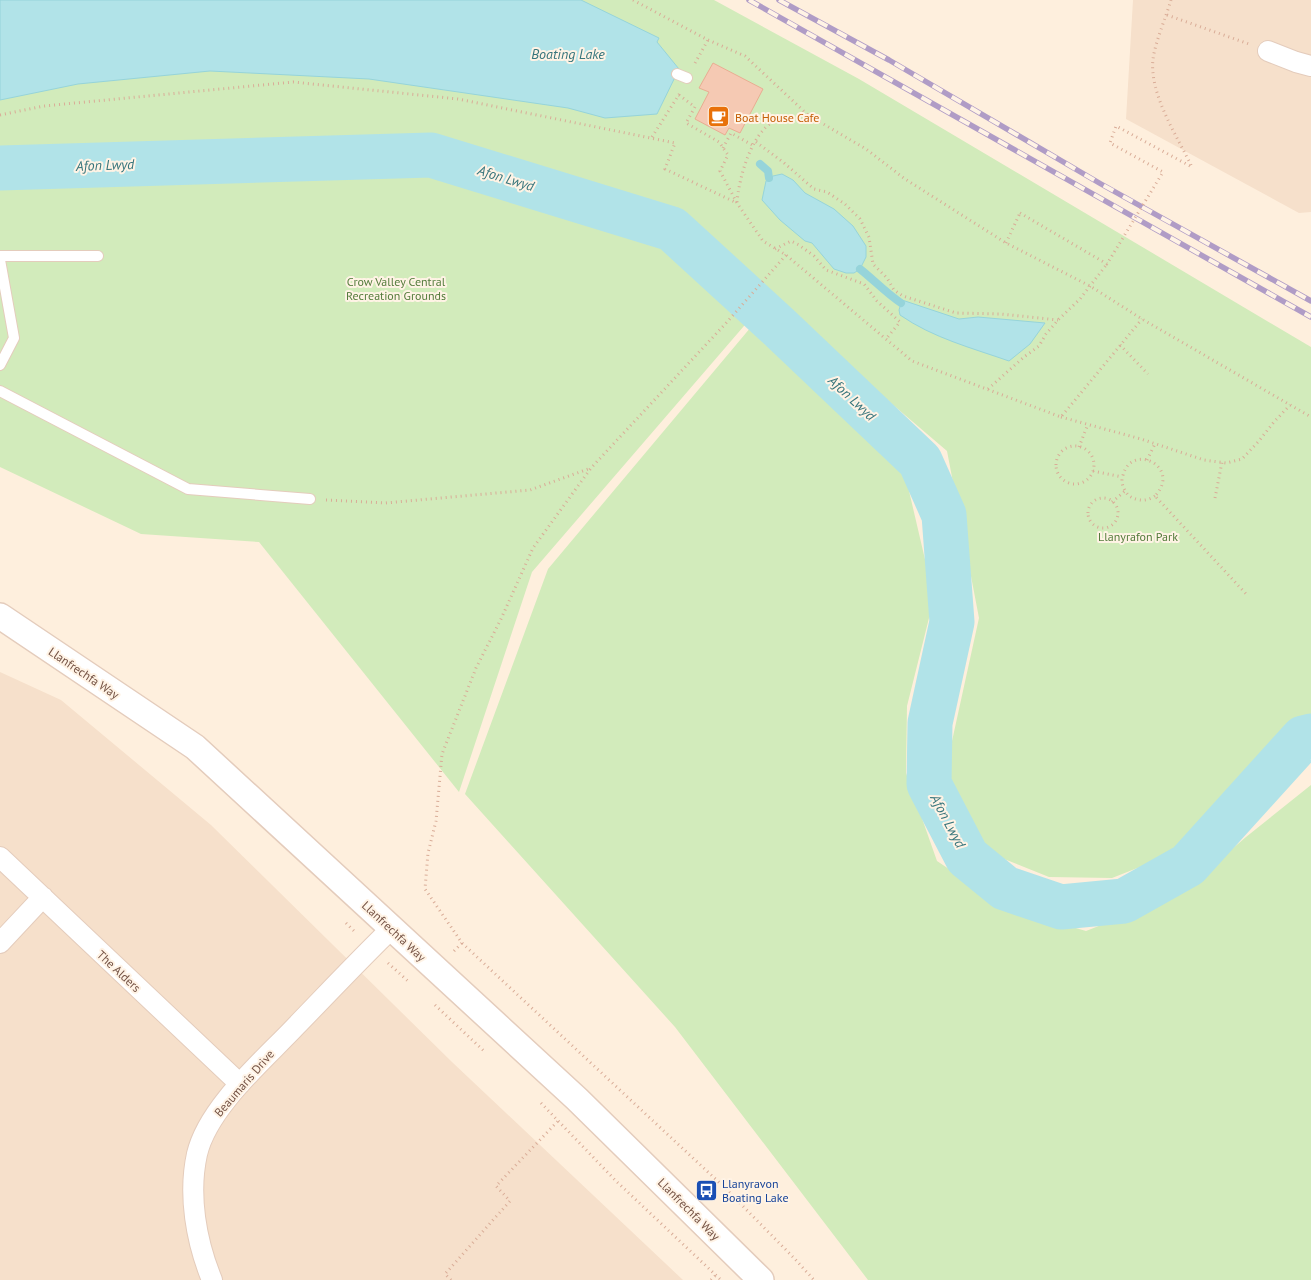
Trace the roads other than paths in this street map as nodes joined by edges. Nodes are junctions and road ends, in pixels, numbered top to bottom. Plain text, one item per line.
1 (1268, 51) road end
2 (1311, 66) edge
3 (677, 74) dead end
4 (687, 78) dead end
5 (0, 256) edge
6 (98, 256) dead end
7 (0, 260) edge
8 (0, 365) edge
9 (0, 391) edge
10 (310, 499) road end
11 (0, 616) edge
12 (0, 857) edge
13 (43, 898) junction
14 (392, 928) junction
15 (0, 943) edge
16 (240, 1084) junction
17 (212, 1280) edge
18 (761, 1280) edge

1 - 2 street
3 - 4 lane
5 - 6 lane
7 - 8 lane
9 - 10 lane
11 - 14 street, Llanfrechfa Way
12 - 13 street, The Alders
13 - 15 street
13 - 16 street, The Alders
14 - 16 street, Beaumaris Drive
14 - 18 street, Llanfrechfa Way
16 - 17 street, Beaumaris Drive

